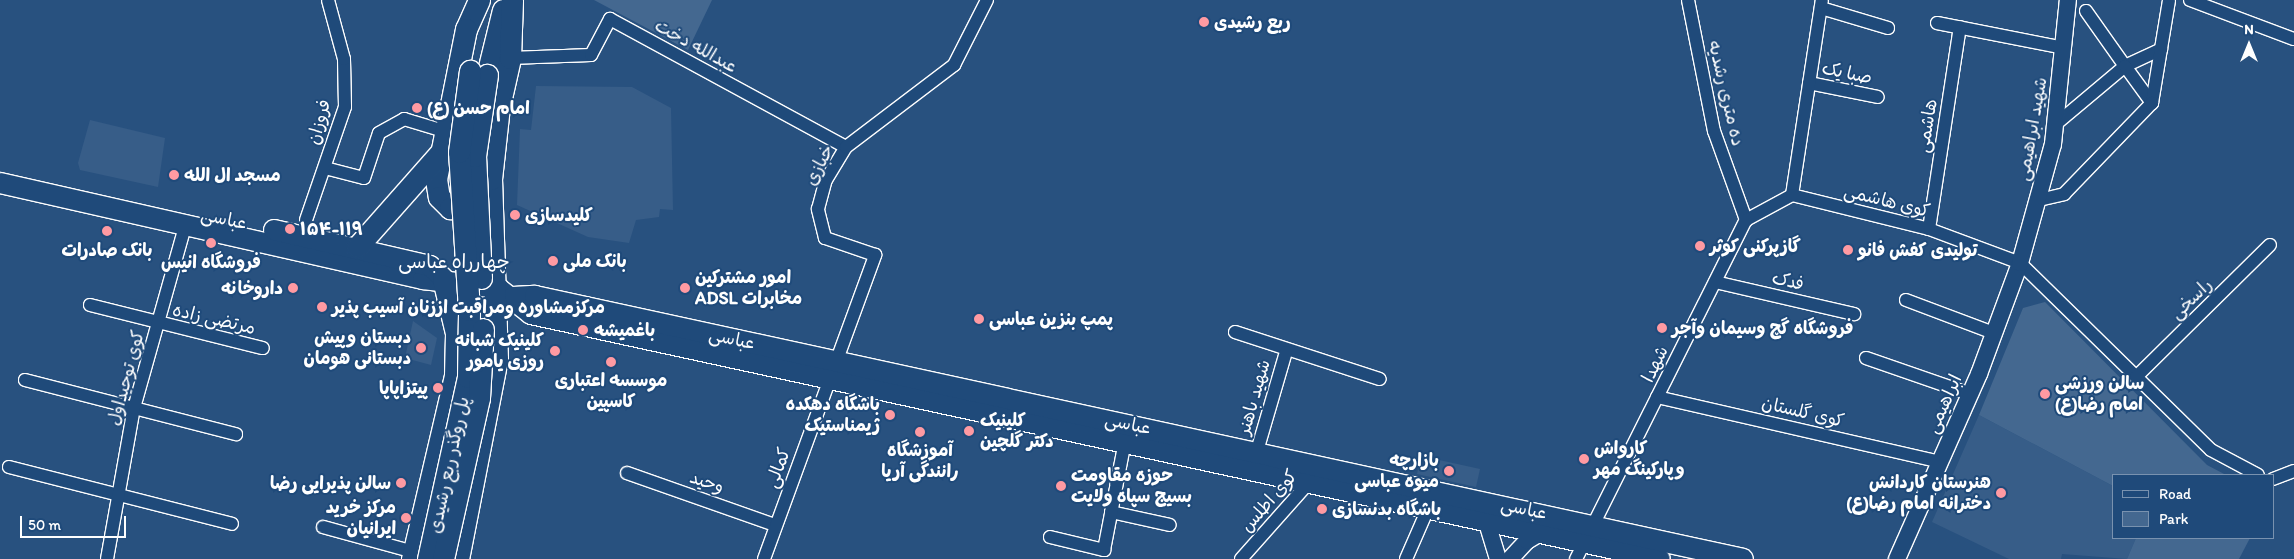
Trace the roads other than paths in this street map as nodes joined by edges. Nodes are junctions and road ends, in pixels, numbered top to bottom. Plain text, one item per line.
1 (328, 0) edge
2 (479, 0) edge
3 (487, 0) edge
4 (506, 0) edge
5 (512, 0) edge
6 (986, 0) edge
7 (1688, 0) edge
8 (2068, 0) edge
9 (2170, 0) edge
10 (2190, 0) edge
11 (1821, 4) edge
12 (2086, 11) dead end
13 (1937, 23) dead end
14 (1960, 27) junction
15 (1888, 28) dead end
16 (2294, 39) edge
17 (2064, 48) junction
18 (2161, 49) junction
19 (510, 58) junction
20 (2125, 66) junction
21 (478, 73) junction
22 (1809, 83) junction
23 (1878, 97) dead end
24 (2152, 103) junction
25 (2056, 124) junction
26 (445, 141) junction
27 (846, 147) junction
28 (325, 168) junction
29 (0, 172) edge
30 (0, 183) edge
31 (1792, 195) junction
32 (2039, 200) junction
33 (491, 202) junction
34 (306, 220) dead end
35 (1746, 220) junction
36 (186, 223) junction
37 (1929, 230) junction
38 (2270, 245) dead end
39 (357, 248) junction
40 (2020, 263) junction
41 (443, 278) junction
42 (1715, 282) junction
43 (506, 292) junction
44 (1906, 300) dead end
45 (90, 305) dead end
46 (1854, 314) dead end
47 (158, 324) junction
48 (1235, 332) dead end
49 (1994, 334) junction
50 (263, 348) dead end
51 (1286, 352) junction
52 (1866, 358) dead end
53 (830, 369) junction
54 (2136, 377) junction
55 (25, 380) dead end
56 (1380, 380) dead end
57 (1970, 394) junction
58 (1658, 398) junction
59 (134, 408) junction
60 (236, 434) dead end
61 (1127, 434) junction
62 (1257, 452) junction
63 (1940, 462) junction
64 (1324, 466) junction
65 (9, 467) dead end
66 (2294, 471) edge
67 (627, 473) dead end
68 (2256, 474) edge
69 (2274, 479) edge
70 (1309, 482) junction
71 (116, 494) junction
72 (1432, 498) junction
73 (1479, 499) junction
74 (425, 506) junction
75 (1111, 512) junction
76 (468, 516) junction
77 (1565, 518) junction
78 (1487, 520) junction
79 (232, 524) dead end
80 (1594, 524) junction
81 (775, 525) junction
82 (1170, 525) dead end
83 (323, 527) dead end
84 (1543, 532) junction
85 (1050, 538) dead end
86 (1581, 550) edge
87 (418, 557) edge
88 (107, 559) edge
89 (443, 559) edge
90 (458, 559) edge
91 (764, 559) edge
92 (1241, 559) edge
93 (1406, 559) edge
94 (1498, 559) edge
95 (1510, 559) edge
96 (1660, 559) edge
97 (1742, 559) edge
98 (1897, 559) edge

1 - 28 street, فروزان
2 - 26 highway
3 - 21 highway
4 - 21 highway
5 - 19 highway
6 - 27 street, خبازی
7 - 35 street, ده متری رشدیه
8 - 17 street, شهید ابراهیمی
9 - 18 street
10 - 16 street
11 - 15 street
11 - 22 street
12 - 20 street
13 - 14 street
14 - 17 street
14 - 37 street, هاشمی
17 - 25 street, شهید ابراهیمی
18 - 20 street
18 - 24 street
19 - 27 street, عبدالله دخت
19 - 33 highway
20 - 24 street
20 - 25 street
21 - 87 highway, پل روگذر ربع رشیدی, bridge
21 - 89 highway, پل روگذر ربع رشیدی, bridge
22 - 23 street, صبا یک
22 - 31 street
24 - 32 street
25 - 32 street, شهید ابراهیمی
26 - 28 street
26 - 33 highway
26 - 39 highway
27 - 53 street, خبازی
28 - 34 street, فروزان
29 - 39 main road, عباسى
30 - 36 main road, عباسى
31 - 35 street
31 - 37 street, کوی هاشمی
32 - 40 street, شهید ابراهیمی
33 - 43 highway
35 - 42 street, شهدا
36 - 41 main road, عباسى
36 - 47 street, کوی توحیداول
37 - 40 street, کوی هاشمی
38 - 54 street, راسخی
39 - 41 main road, عباسى
40 - 49 street, ابراهیمی
40 - 54 street
41 - 43 main road, عباسى
41 - 74 highway
42 - 46 street, فدک
42 - 58 street, شهدا
43 - 53 main road, عباسى
43 - 76 highway
44 - 49 street
45 - 47 street, مرتضی زاده
47 - 50 street, مرتضی زاده
47 - 59 street, کوی توحیداول
48 - 51 street, شهید باهنر
49 - 57 street, ابراهیمی
51 - 56 street, شهید باهنر
51 - 62 street, شهید باهنر
52 - 57 street
53 - 61 main road, عباسى
53 - 81 street, کمالی
54 - 68 street
55 - 59 street
57 - 63 street, ابراهیمی
58 - 63 street, کوی گلستان
58 - 80 street, شهدا
59 - 60 street
59 - 71 street, کوی توحیداول
61 - 62 main road, عباسى
61 - 70 main road, عباسى
61 - 75 street
62 - 64 main road, عباسى
63 - 98 street, ابراهیمی
64 - 70 street, کوی اطلس
64 - 72 main road, عباسى
65 - 71 street
66 - 69 street
67 - 81 street, وحید
70 - 72 main road, عباسى
70 - 92 street, کوی اطلس
71 - 79 street
71 - 88 street, کوی توحیداول
72 - 73 main road, عباسى
72 - 78 main road, عباسى
72 - 93 street
73 - 77 main road, عباسى
73 - 78 street
74 - 76 highway
74 - 87 highway
75 - 82 street
75 - 85 street
76 - 90 highway
77 - 80 main road, عباسى
77 - 84 street
78 - 84 main road, عباسى
78 - 94 street
80 - 86 street, شهدا
80 - 97 main road, عباسى
81 - 91 street, کمالی
83 - 87 street
84 - 86 main road, عباسى
84 - 95 street
86 - 96 main road, عباسى

